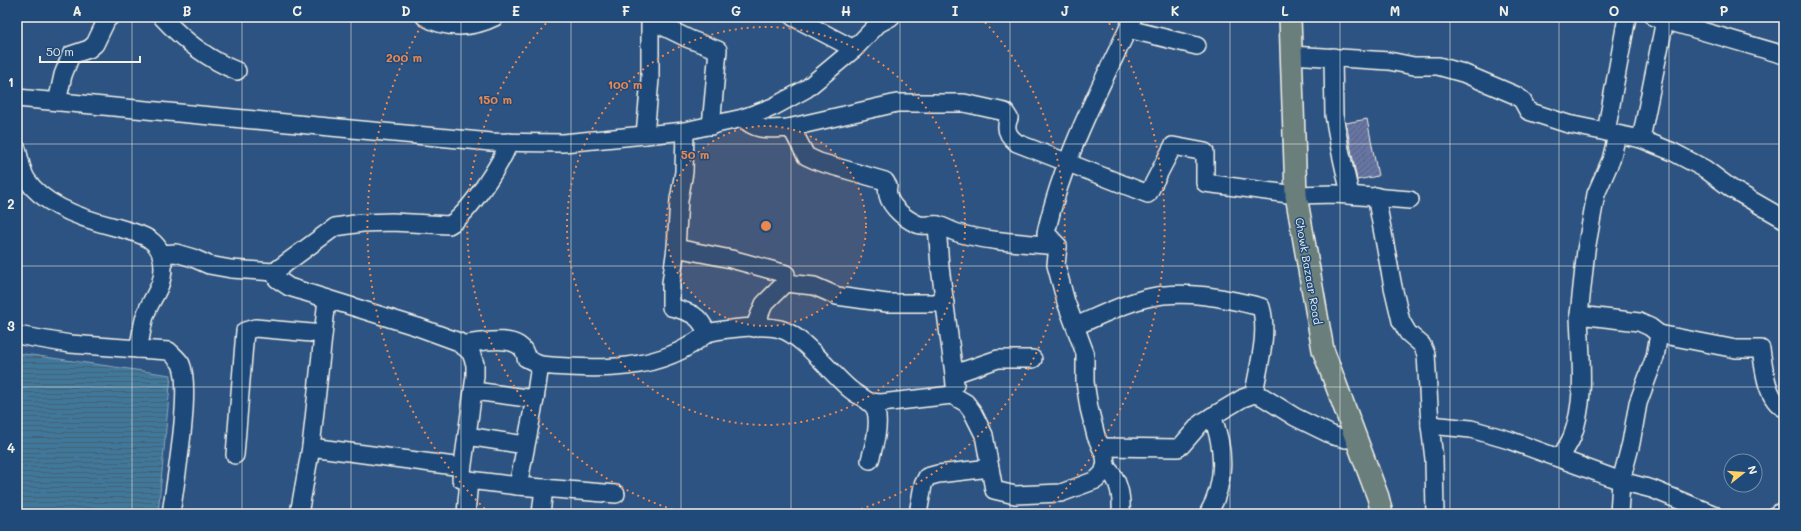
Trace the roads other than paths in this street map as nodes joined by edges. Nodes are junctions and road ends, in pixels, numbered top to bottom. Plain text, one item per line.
1 (110, 17) edge
2 (162, 17) edge
3 (425, 17) edge
4 (495, 17) edge
5 (793, 17) edge
6 (1290, 17) edge
7 (1626, 17) edge
8 (888, 18) edge
9 (650, 19) edge
10 (1660, 19) edge
11 (1131, 23) edge
12 (1197, 46) dead end
13 (854, 48) junction
14 (1291, 55) junction
15 (1784, 55) edge
16 (1333, 57) junction
17 (237, 71) dead end
18 (17, 98) edge
19 (57, 102) junction
20 (742, 118) junction
21 (711, 126) junction
22 (788, 128) junction
23 (685, 131) junction
24 (1611, 133) junction
25 (645, 135) junction
26 (1641, 139) junction
27 (509, 142) junction
28 (17, 150) edge
29 (1067, 162) junction
30 (1350, 194) junction
31 (1296, 195) junction
32 (1376, 196) junction
33 (1410, 200) dead end
34 (1784, 219) edge
35 (937, 225) junction
36 (1058, 246) junction
37 (676, 248) junction
38 (161, 254) junction
39 (274, 272) junction
40 (785, 283) junction
41 (327, 299) junction
42 (945, 303) junction
43 (1579, 315) junction
44 (1076, 326) junction
45 (754, 328) junction
46 (707, 333) junction
47 (323, 334) junction
48 (1660, 334) junction
49 (17, 335) edge
50 (461, 345) junction
51 (138, 349) junction
52 (1033, 359) dead end
53 (540, 365) junction
54 (954, 374) junction
55 (474, 391) junction
56 (1254, 394) junction
57 (955, 397) junction
58 (535, 399) junction
59 (869, 402) junction
60 (1784, 408) edge
61 (1212, 416) junction
62 (1430, 425) junction
63 (467, 436) junction
64 (1356, 436) junction
65 (525, 445) junction
66 (311, 447) junction
67 (1101, 447) junction
68 (235, 455) dead end
69 (1560, 458) junction
70 (870, 460) dead end
71 (990, 468) junction
72 (1105, 468) junction
73 (466, 473) junction
74 (1622, 481) junction
75 (518, 486) junction
76 (544, 488) junction
77 (616, 494) dead end
78 (1784, 511) edge
79 (171, 514) edge
80 (299, 514) edge
81 (466, 514) edge
82 (541, 514) edge
83 (918, 514) edge
84 (1121, 514) edge
85 (1208, 514) edge
86 (1382, 514) edge
87 (1434, 514) edge
88 (1619, 514) edge
89 (1713, 514) edge
90 (1777, 514) edge

1 - 19 street
2 - 17 street
3 - 4 street
5 - 13 street
6 - 14 main road, Chowk Bazaar Road
7 - 24 street
8 - 13 street
9 - 21 street
9 - 25 street
10 - 15 street
10 - 26 street
11 - 12 street
11 - 29 street
13 - 20 street
14 - 16 street
14 - 31 main road, Chowk Bazaar Road
16 - 24 street
16 - 30 street
18 - 19 street
19 - 27 street
20 - 21 street
20 - 22 street
21 - 23 street
22 - 29 street
22 - 35 street
23 - 25 street
23 - 37 street
24 - 26 street
24 - 43 street
25 - 27 street
26 - 34 street
27 - 39 street
28 - 38 street
29 - 31 street
29 - 36 street
30 - 31 street
30 - 32 street
31 - 64 main road, Chowk Bazaar Road
32 - 33 street
32 - 62 street
35 - 36 street
35 - 42 street
36 - 44 street
37 - 40 street
37 - 46 street
38 - 39 street
38 - 51 street
39 - 41 street
40 - 42 street
40 - 45 street
41 - 47 street
41 - 50 street
42 - 54 street
43 - 48 street
43 - 69 street
44 - 56 street
44 - 67 street
45 - 46 street
45 - 59 street
46 - 53 street
47 - 66 street
47 - 68 street
48 - 60 street
48 - 74 street
49 - 51 street
50 - 53 street
50 - 55 street
51 - 79 street
52 - 54 street
53 - 58 street
54 - 57 street
55 - 58 street
55 - 63 street
56 - 61 street
56 - 64 street
57 - 59 street
57 - 71 street
58 - 65 street
59 - 70 street
61 - 67 street
61 - 85 street
62 - 69 street
62 - 87 street
63 - 65 street
63 - 73 street
64 - 86 main road, Chowk Bazaar Road
65 - 75 street
66 - 73 street
66 - 80 street
67 - 72 street
69 - 74 street
71 - 72 street
71 - 83 street
72 - 84 street
73 - 75 street
73 - 81 street
74 - 88 street
74 - 89 street
75 - 76 street
76 - 77 street
76 - 82 street
78 - 90 street

